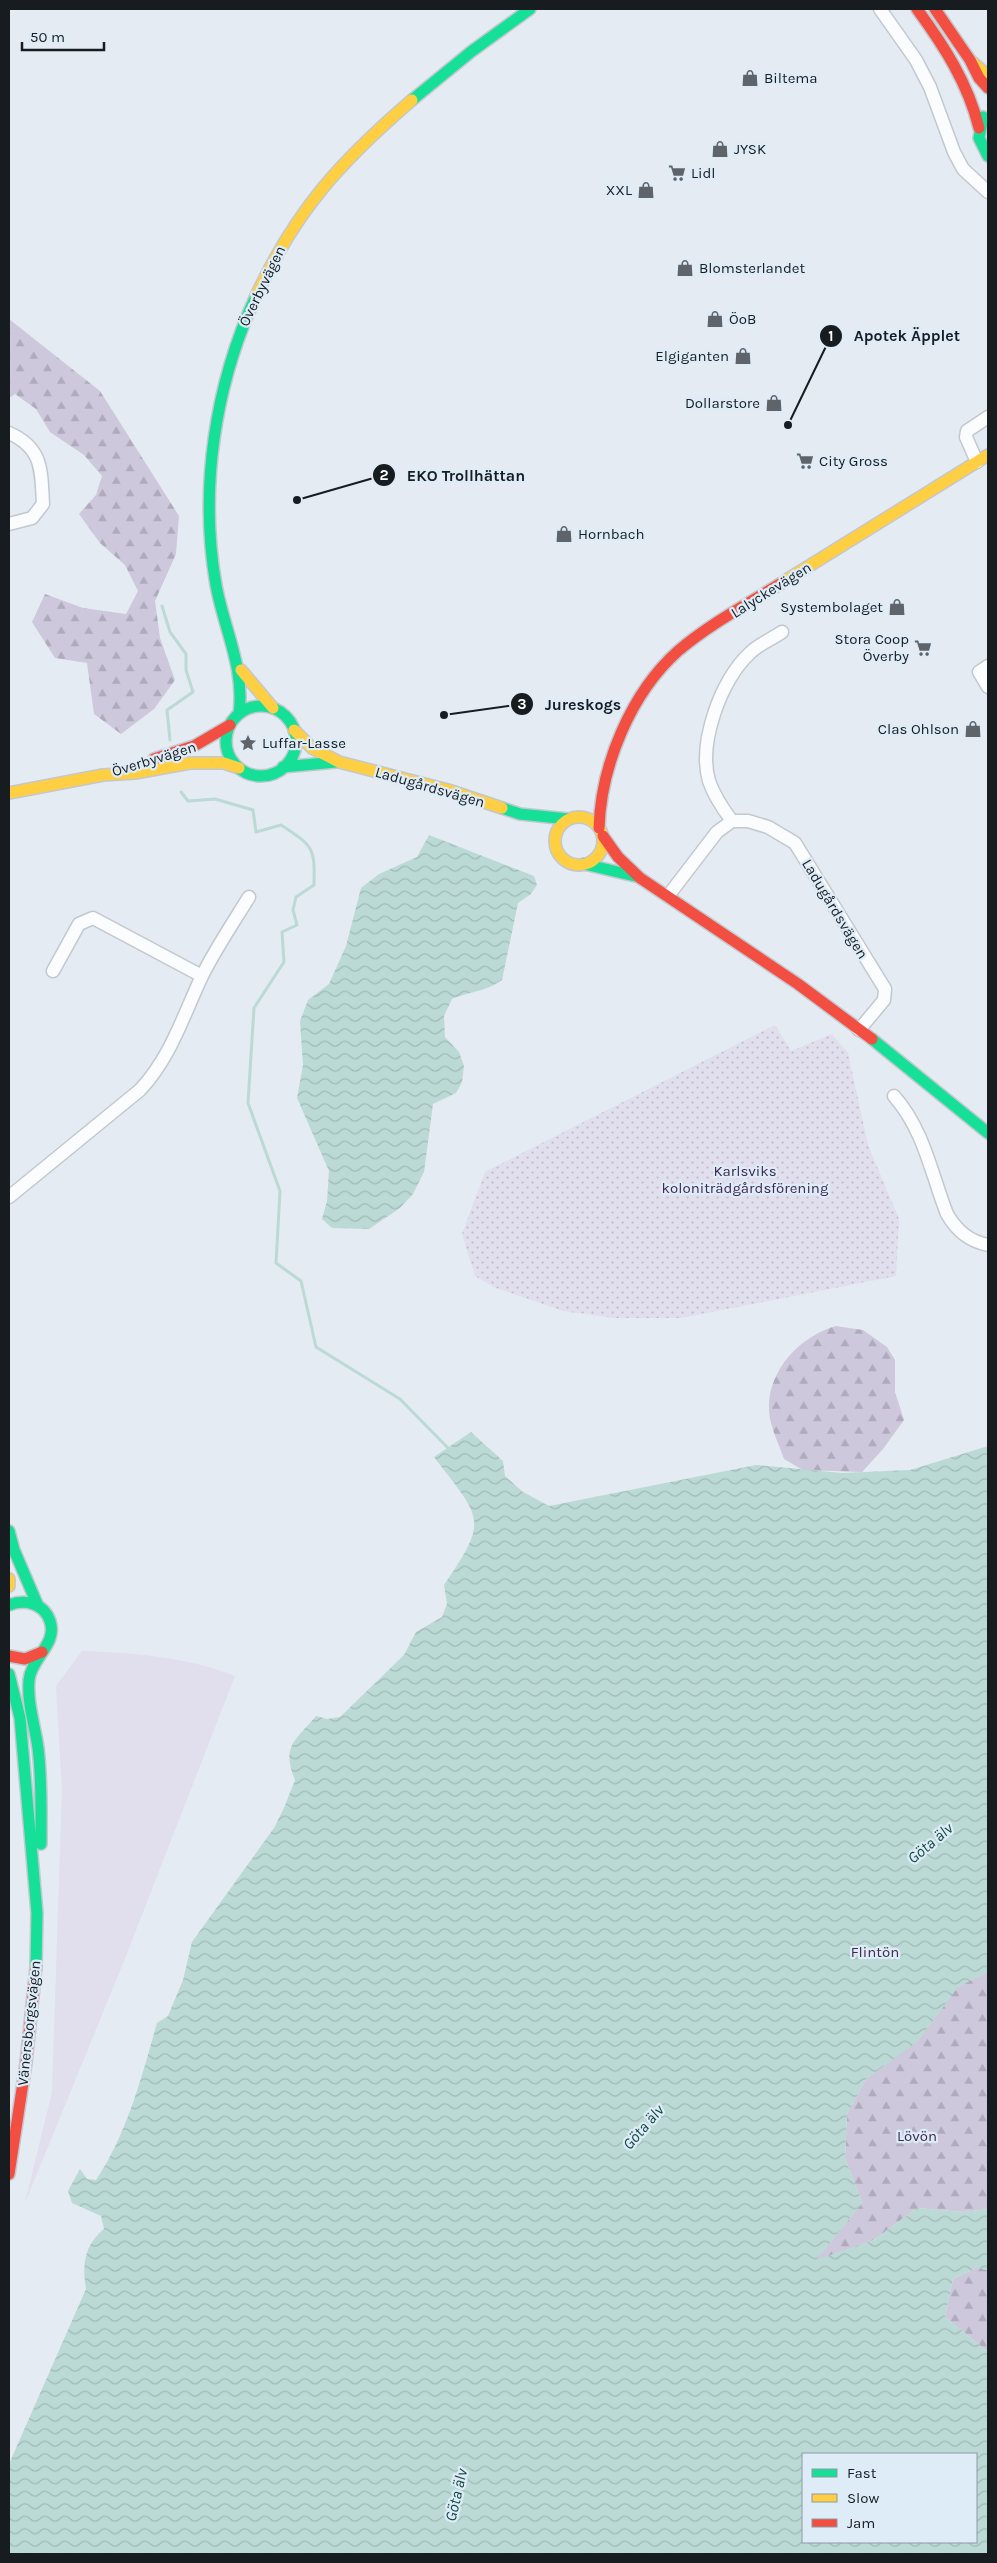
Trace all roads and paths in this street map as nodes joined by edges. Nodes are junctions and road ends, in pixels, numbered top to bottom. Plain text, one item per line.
1 (530, 9) edge
2 (880, 9) edge
3 (917, 9) edge
4 (935, 9) edge
5 (970, 60) junction
6 (988, 76) edge
7 (988, 88) edge
8 (988, 112) edge
9 (979, 128) junction
10 (988, 156) edge
11 (988, 192) edge
12 (988, 417) edge
13 (9, 433) edge
14 (983, 459) edge
15 (9, 524) edge
16 (782, 632) dead end
17 (238, 665) junction
18 (988, 666) edge
19 (988, 687) edge
20 (273, 708) junction
21 (239, 714) junction
22 (230, 725) junction
23 (294, 730) junction
24 (339, 762) junction
25 (283, 767) junction
26 (239, 768) junction
27 (103, 775) junction
28 (606, 776) junction
29 (9, 793) edge
30 (520, 814) junction
31 (570, 818) junction
32 (732, 821) junction
33 (601, 832) junction
34 (555, 845) junction
35 (584, 864) junction
36 (640, 878) junction
37 (668, 896) junction
38 (249, 897) dead end
39 (53, 971) dead end
40 (202, 976) junction
41 (859, 1030) junction
42 (894, 1096) dead end
43 (988, 1133) edge
44 (9, 1197) edge
45 (988, 1245) edge
46 (9, 1531) edge
47 (9, 1580) edge
48 (9, 1586) edge
49 (9, 1605) edge
50 (38, 1606) junction
51 (42, 1652) junction
52 (9, 1656) edge
53 (9, 1674) edge
54 (37, 1902) junction
55 (9, 2174) edge

1 - 17 main road, Överbyvägen
2 - 11 street
3 - 9 main road
4 - 5 main road
5 - 6 main road
5 - 7 main road
8 - 9 main road
9 - 10 main road
12 - 14 street
13 - 15 street
14 - 28 main road, Lalyckevägen
16 - 32 street
17 - 20 main road, Överbyvägen
17 - 21 main road, Överbyvägen
18 - 19 street
20 - 21 main road
20 - 23 main road, Överbyvägen
21 - 22 main road, Överbyvägen
22 - 26 main road
22 - 27 main road, Överbyvägen
23 - 24 main road, Ladugårdsvägen
23 - 25 main road
24 - 25 main road, Ladugårdsvägen
24 - 30 main road, Ladugårdsvägen
25 - 26 main road, Överbyvägen
26 - 27 main road, Överbyvägen
27 - 29 main road, Överbyvägen
28 - 31 main road, Lalyckevägen
28 - 33 main road, Lalyckevägen
30 - 31 main road, Ladugårdsvägen
30 - 34 main road, Ladugårdsvägen
31 - 33 main road, Ladugårdsvägen
31 - 34 main road
32 - 37 street
32 - 41 street, Ladugårdsvägen
33 - 35 main road
33 - 36 main road, Ladugårdsvägen
34 - 35 main road, Ladugårdsvägen
35 - 36 main road, Ladugårdsvägen
36 - 37 main road, Ladugårdsvägen
37 - 41 main road, Ladugårdsvägen
38 - 40 street
39 - 40 street
40 - 44 street
41 - 43 main road, Ladugårdsvägen
42 - 45 street
46 - 50 main road, Vänersborgsvägen
47 - 48 main road
49 - 50 main road
50 - 51 main road, Vänersborgsvägen
51 - 52 main road
51 - 54 main road, Vänersborgsvägen
53 - 54 main road, Vänersborgsvägen
54 - 55 main road, Vänersborgsvägen

